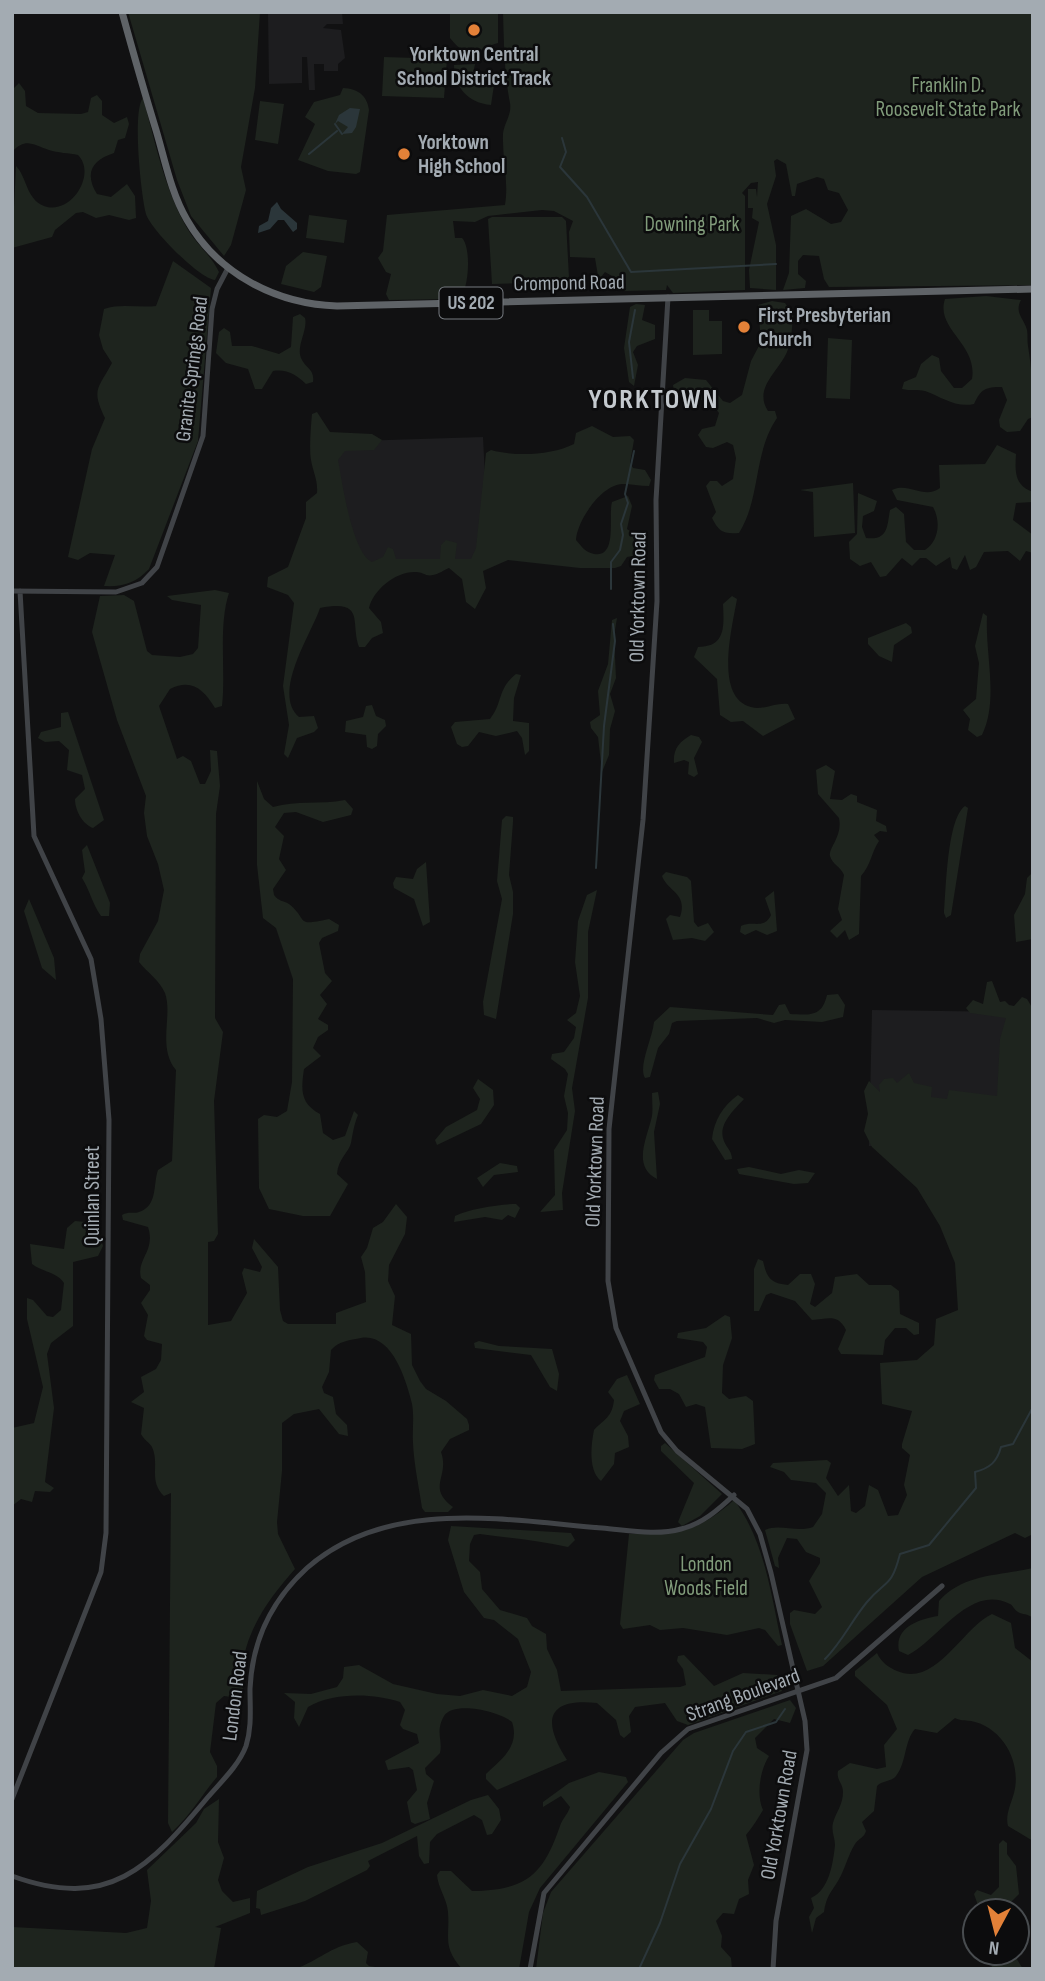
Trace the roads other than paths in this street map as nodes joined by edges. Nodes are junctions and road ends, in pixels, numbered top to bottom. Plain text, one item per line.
1 (122, 12) edge
2 (228, 268) junction
3 (1033, 289) edge
4 (668, 298) junction
5 (12, 591) edge
6 (20, 591) junction
7 (733, 1495) junction
8 (942, 1586) dead end
9 (798, 1692) junction
10 (12, 1800) edge
11 (12, 1876) edge
12 (530, 1969) edge
13 (773, 1969) edge

1 - 2 highway, Crompond Road / US 202
2 - 4 highway, Crompond Road / US 202
2 - 6 street, Granite Springs Road
3 - 4 highway, Crompond Road / US 202
4 - 7 street, Old Yorktown Road
5 - 6 street, Granite Springs Road
6 - 10 street, Quinlan Street
7 - 9 street, Old Yorktown Road
7 - 11 street, London Road
8 - 9 street, Strang Boulevard
9 - 12 street, Strang Boulevard
9 - 13 street, Old Yorktown Road

